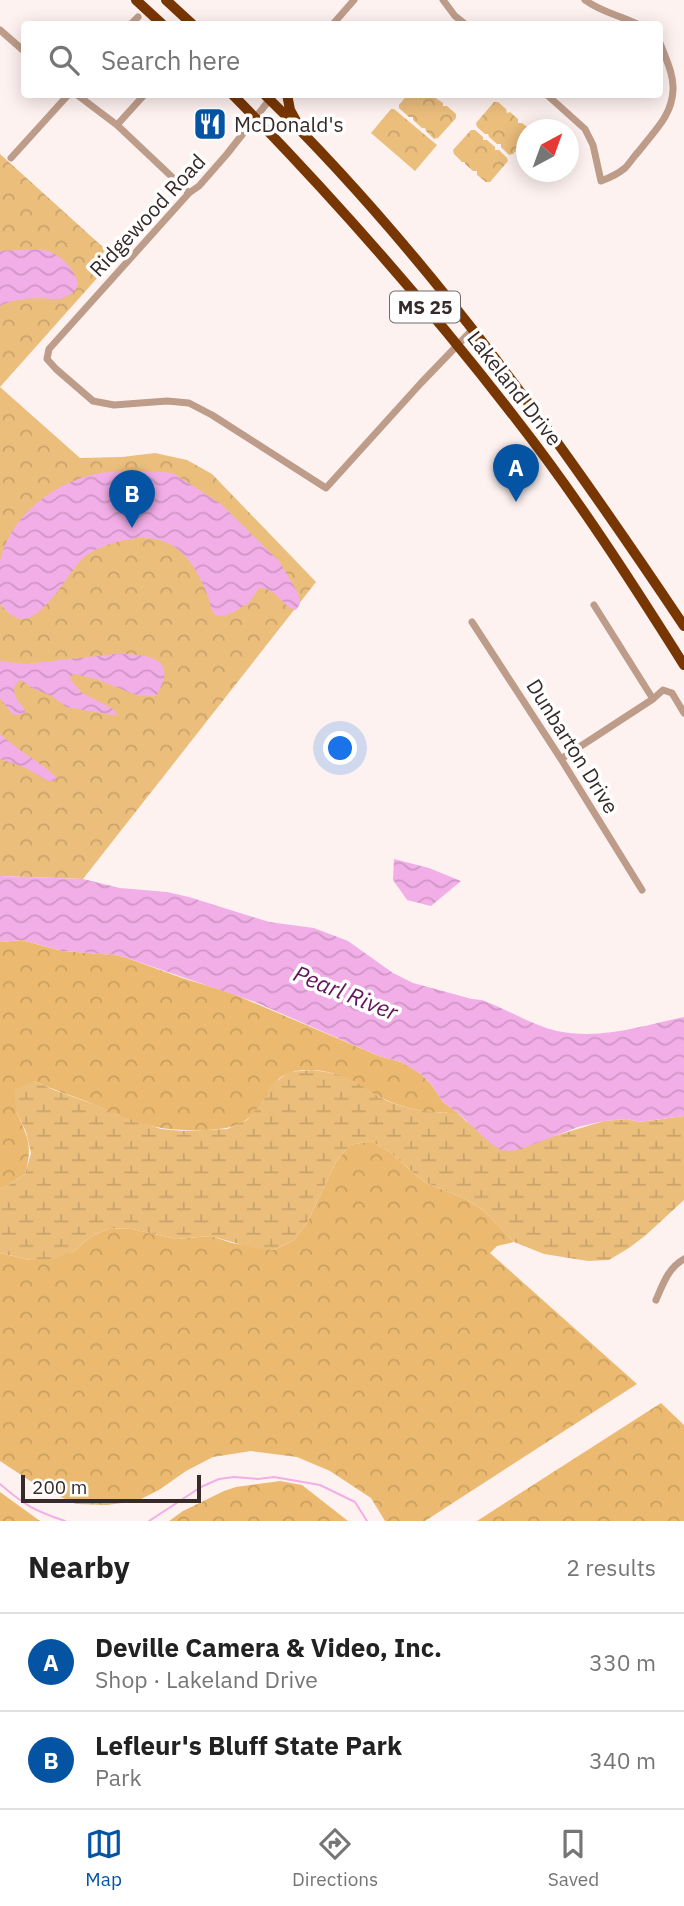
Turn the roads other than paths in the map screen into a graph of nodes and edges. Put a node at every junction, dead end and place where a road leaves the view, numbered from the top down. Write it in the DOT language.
graph roads {
  1 [pos="136,0"];
  2 [pos="166,0"];
  3 [pos="354,0"];
  4 [pos="443,0"];
  5 [pos="585,0"];
  6 [pos="138,17"];
  7 [pos="134,21"];
  8 [pos="159,21"];
  9 [pos="189,21"];
  10 [pos="336,21"];
  11 [pos="461,21"];
  12 [pos="631,21"];
  13 [pos="0,30"];
  14 [pos="21,48"];
  15 [pos="663,51"];
  16 [pos="65,98"];
  17 [pos="81,98"];
  18 [pos="141,98"];
  19 [pos="236,98"];
  20 [pos="268,98"];
  21 [pos="271,98"];
  22 [pos="288,98"];
  23 [pos="550,98"];
  24 [pos="255,118"];
  25 [pos="117,125"];
  26 [pos="301,131"];
  27 [pos="12,158"];
  28 [pos="189,192"];
  29 [pos="473,330"];
  30 [pos="458,346"];
  31 [pos="594,605"];
  32 [pos="472,622"];
  33 [pos="684,626"];
  34 [pos="684,665"];
  35 [pos="653,699"];
  36 [pos="684,713"];
  37 [pos="561,760"];
  38 [pos="642,890"];
  39 [pos="684,1259"];
  40 [pos="656,1300"];
  1 -- 8 [label="highway"];
  2 -- 9 [label="highway"];
  3 -- 10 [label="street"];
  4 -- 11 [label="street"];
  5 -- 12 [label="street"];
  6 -- 7 [label="street"];
  13 -- 14 [label="street"];
  15 -- 23 [label="street"];
  16 -- 27 [label="street"];
  17 -- 25 [label="street"];
  18 -- 25 [label="street"];
  19 -- 24 [label="highway, Lakeland Drive / MS 25"];
  20 -- 24 [label="street, Ridgewood Road"];
  21 -- 26 [label="highway, Lakeland Drive / MS 25"];
  22 -- 26 [label="highway"];
  24 -- 28 [label="street, Ridgewood Road"];
  24 -- 30 [label="highway, Lakeland Drive / MS 25"];
  25 -- 28 [label="street"];
  26 -- 29 [label="highway, Lakeland Drive / MS 25"];
  28 -- 30 [label="street, Ridgewood Road"];
  29 -- 30 [label="street"];
  29 -- 33 [label="highway, Lakeland Drive / MS 25"];
  30 -- 34 [label="highway, Lakeland Drive / MS 25"];
  31 -- 35 [label="street"];
  32 -- 37 [label="street, Dunbarton Drive"];
  35 -- 36 [label="street"];
  35 -- 37 [label="street"];
  37 -- 38 [label="street, Dunbarton Drive"];
  39 -- 40 [label="street"];
}
